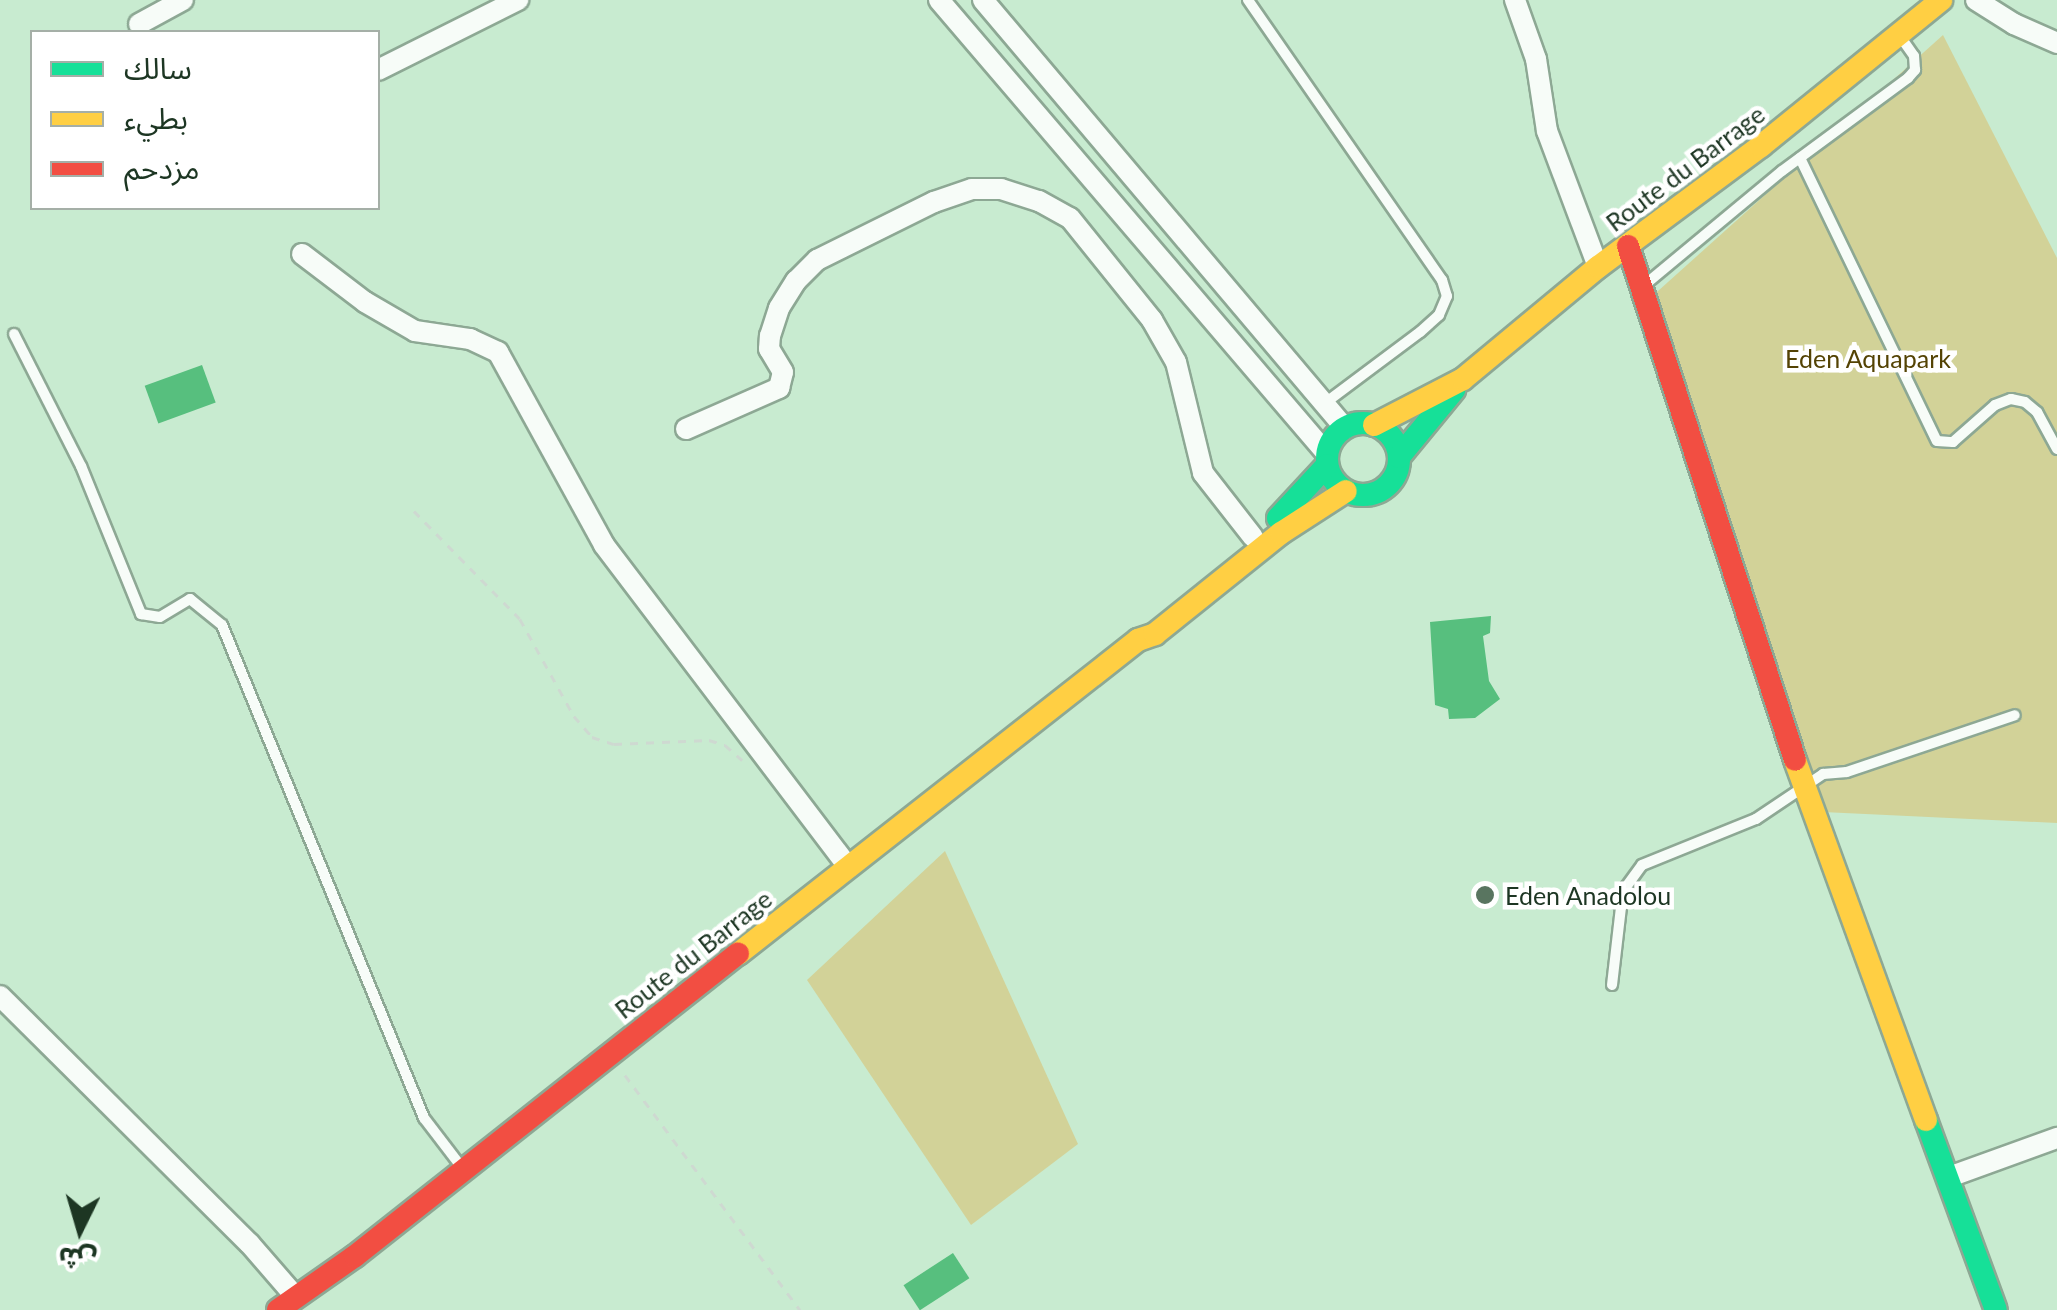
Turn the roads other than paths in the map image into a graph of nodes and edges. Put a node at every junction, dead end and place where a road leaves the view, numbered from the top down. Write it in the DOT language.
graph roads {
  1 [pos="183,0"];
  2 [pos="518,0"];
  3 [pos="939,0"];
  4 [pos="983,0"];
  5 [pos="1248,0"];
  6 [pos="1515,0"];
  7 [pos="1940,0"];
  8 [pos="1976,0"];
  9 [pos="140,24"];
  10 [pos="1898,35"];
  11 [pos="2057,42"];
  12 [pos="380,69"];
  13 [pos="1761,146"];
  14 [pos="1800,158"];
  15 [pos="1782,170"];
  16 [pos="1628,246"];
  17 [pos="302,254"];
  18 [pos="1598,267"];
  19 [pos="1642,287"];
  20 [pos="14,334"];
  21 [pos="1463,379"];
  22 [pos="1325,403"];
  23 [pos="1374,424"];
  24 [pos="686,428"];
  25 [pos="1345,428"];
  26 [pos="2057,449"];
  27 [pos="1399,457"];
  28 [pos="1327,460"];
  29 [pos="1346,491"];
  30 [pos="1253,538"];
  31 [pos="1141,638"];
  32 [pos="2015,715"];
  33 [pos="1804,783"];
  34 [pos="850,868"];
  35 [pos="1612,986"];
  36 [pos="0,996"];
  37 [pos="2057,1138"];
  38 [pos="464,1170"];
  39 [pos="1949,1177"];
  40 [pos="286,1302"];
  41 [pos="1996,1310"];
  1 -- 9 [label="street"];
  2 -- 12 [label="street"];
  3 -- 28 [label="street"];
  4 -- 22 [label="street"];
  5 -- 22 [label="lane"];
  6 -- 18 [label="street"];
  7 -- 10 [label="main road, Route du Barrage"];
  8 -- 11 [label="street"];
  10 -- 13 [label="main road, Route du Barrage"];
  10 -- 14 [label="lane"];
  13 -- 15 [label="lane"];
  13 -- 16 [label="main road, Route du Barrage"];
  14 -- 15 [label="lane"];
  14 -- 26 [label="lane"];
  15 -- 19 [label="lane"];
  16 -- 18 [label="main road, Route du Barrage"];
  16 -- 19 [label="main road"];
  17 -- 34 [label="street"];
  18 -- 21 [label="main road, Route du Barrage"];
  19 -- 33 [label="main road"];
  20 -- 38 [label="lane"];
  21 -- 23 [label="main road, Route du Barrage"];
  21 -- 27 [label="main road, Route du Barrage"];
  22 -- 25 [label="street"];
  23 -- 25 [label="main road, Route du Barrage"];
  23 -- 27 [label="main road"];
  24 -- 30 [label="street"];
  25 -- 28 [label="main road, Route du Barrage"];
  27 -- 29 [label="main road, Route du Barrage"];
  28 -- 29 [label="main road"];
  28 -- 30 [label="main road, Route du Barrage"];
  29 -- 31 [label="main road, Route du Barrage"];
  30 -- 31 [label="main road, Route du Barrage"];
  31 -- 34 [label="main road, Route du Barrage"];
  32 -- 33 [label="lane"];
  33 -- 35 [label="lane"];
  33 -- 39 [label="main road"];
  34 -- 38 [label="main road, Route du Barrage"];
  36 -- 40 [label="street"];
  37 -- 39 [label="street"];
  38 -- 40 [label="main road, Route du Barrage"];
  39 -- 41 [label="main road"];
}
